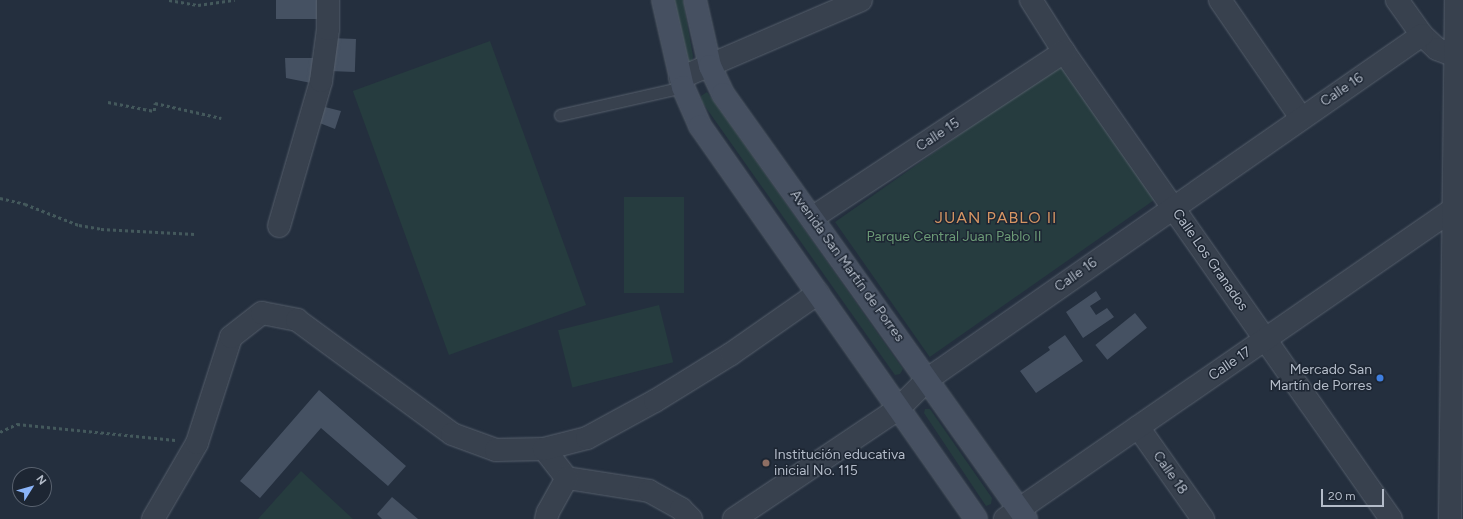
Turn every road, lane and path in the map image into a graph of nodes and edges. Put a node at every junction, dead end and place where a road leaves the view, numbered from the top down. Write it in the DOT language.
graph roads {
  1 [pos="169,0"];
  2 [pos="235,0"];
  3 [pos="328,0"];
  4 [pos="663,0"];
  5 [pos="695,0"];
  6 [pos="860,0"];
  7 [pos="1031,0"];
  8 [pos="1220,0"];
  9 [pos="1397,0"];
  10 [pos="1456,0"];
  11 [pos="1422,35"];
  12 [pos="1064,52"];
  13 [pos="1455,56"];
  14 [pos="710,66"];
  15 [pos="682,82"];
  16 [pos="108,102"];
  17 [pos="560,115"];
  18 [pos="221,118"];
  19 [pos="1301,118"];
  20 [pos="0,198"];
  21 [pos="1173,208"];
  22 [pos="1455,208"];
  23 [pos="812,218"];
  24 [pos="279,226"];
  25 [pos="195,234"];
  26 [pos="818,293"];
  27 [pos="1266,339"];
  28 [pos="928,379"];
  29 [pos="899,408"];
  30 [pos="1138,427"];
  31 [pos="0,432"];
  32 [pos="197,442"];
  33 [pos="544,449"];
  34 [pos="567,478"];
  35 [pos="1017,516"];
  36 [pos="153,519"];
  37 [pos="546,519"];
  38 [pos="691,519"];
  39 [pos="734,519"];
  40 [pos="976,519"];
  41 [pos="1203,519"];
  42 [pos="1391,519"];
  43 [pos="1450,519"];
  1 -- 2 [label="path"];
  3 -- 24 [label="street"];
  4 -- 15 [label="main road"];
  5 -- 14 [label="main road, Avenida San Martín de Porres"];
  6 -- 14 [label="street"];
  7 -- 12 [label="street, Calle Los Granados"];
  8 -- 19 [label="street"];
  9 -- 11 [label="street"];
  10 -- 13 [label="street"];
  11 -- 13 [label="street"];
  11 -- 19 [label="street, Calle 16"];
  12 -- 21 [label="street, Calle Los Granados"];
  12 -- 23 [label="street, Calle 15"];
  13 -- 22 [label="street"];
  14 -- 15 [label="street"];
  14 -- 23 [label="main road, Avenida San Martín de Porres"];
  15 -- 17 [label="lane"];
  15 -- 26 [label="main road"];
  16 -- 18 [label="path"];
  19 -- 21 [label="street, Calle 16"];
  20 -- 25 [label="path"];
  21 -- 27 [label="street, Calle Los Granados"];
  21 -- 28 [label="street, Calle 16"];
  22 -- 27 [label="street, Calle 17"];
  22 -- 43 [label="street"];
  23 -- 28 [label="main road, Avenida San Martín de Porres"];
  26 -- 29 [label="main road"];
  26 -- 33 [label="street"];
  27 -- 30 [label="street, Calle 17"];
  27 -- 42 [label="street, Calle Los Granados"];
  28 -- 29 [label="street, Calle 16"];
  28 -- 35 [label="main road, Avenida San Martín de Porres"];
  29 -- 39 [label="street, Calle 16"];
  29 -- 40 [label="main road"];
  30 -- 35 [label="street, Calle 17"];
  30 -- 41 [label="street, Calle 18"];
  31 -- 32 [label="path"];
  32 -- 33 [label="street"];
  32 -- 36 [label="street"];
  33 -- 34 [label="street"];
  34 -- 37 [label="street"];
  34 -- 38 [label="street"];
}
